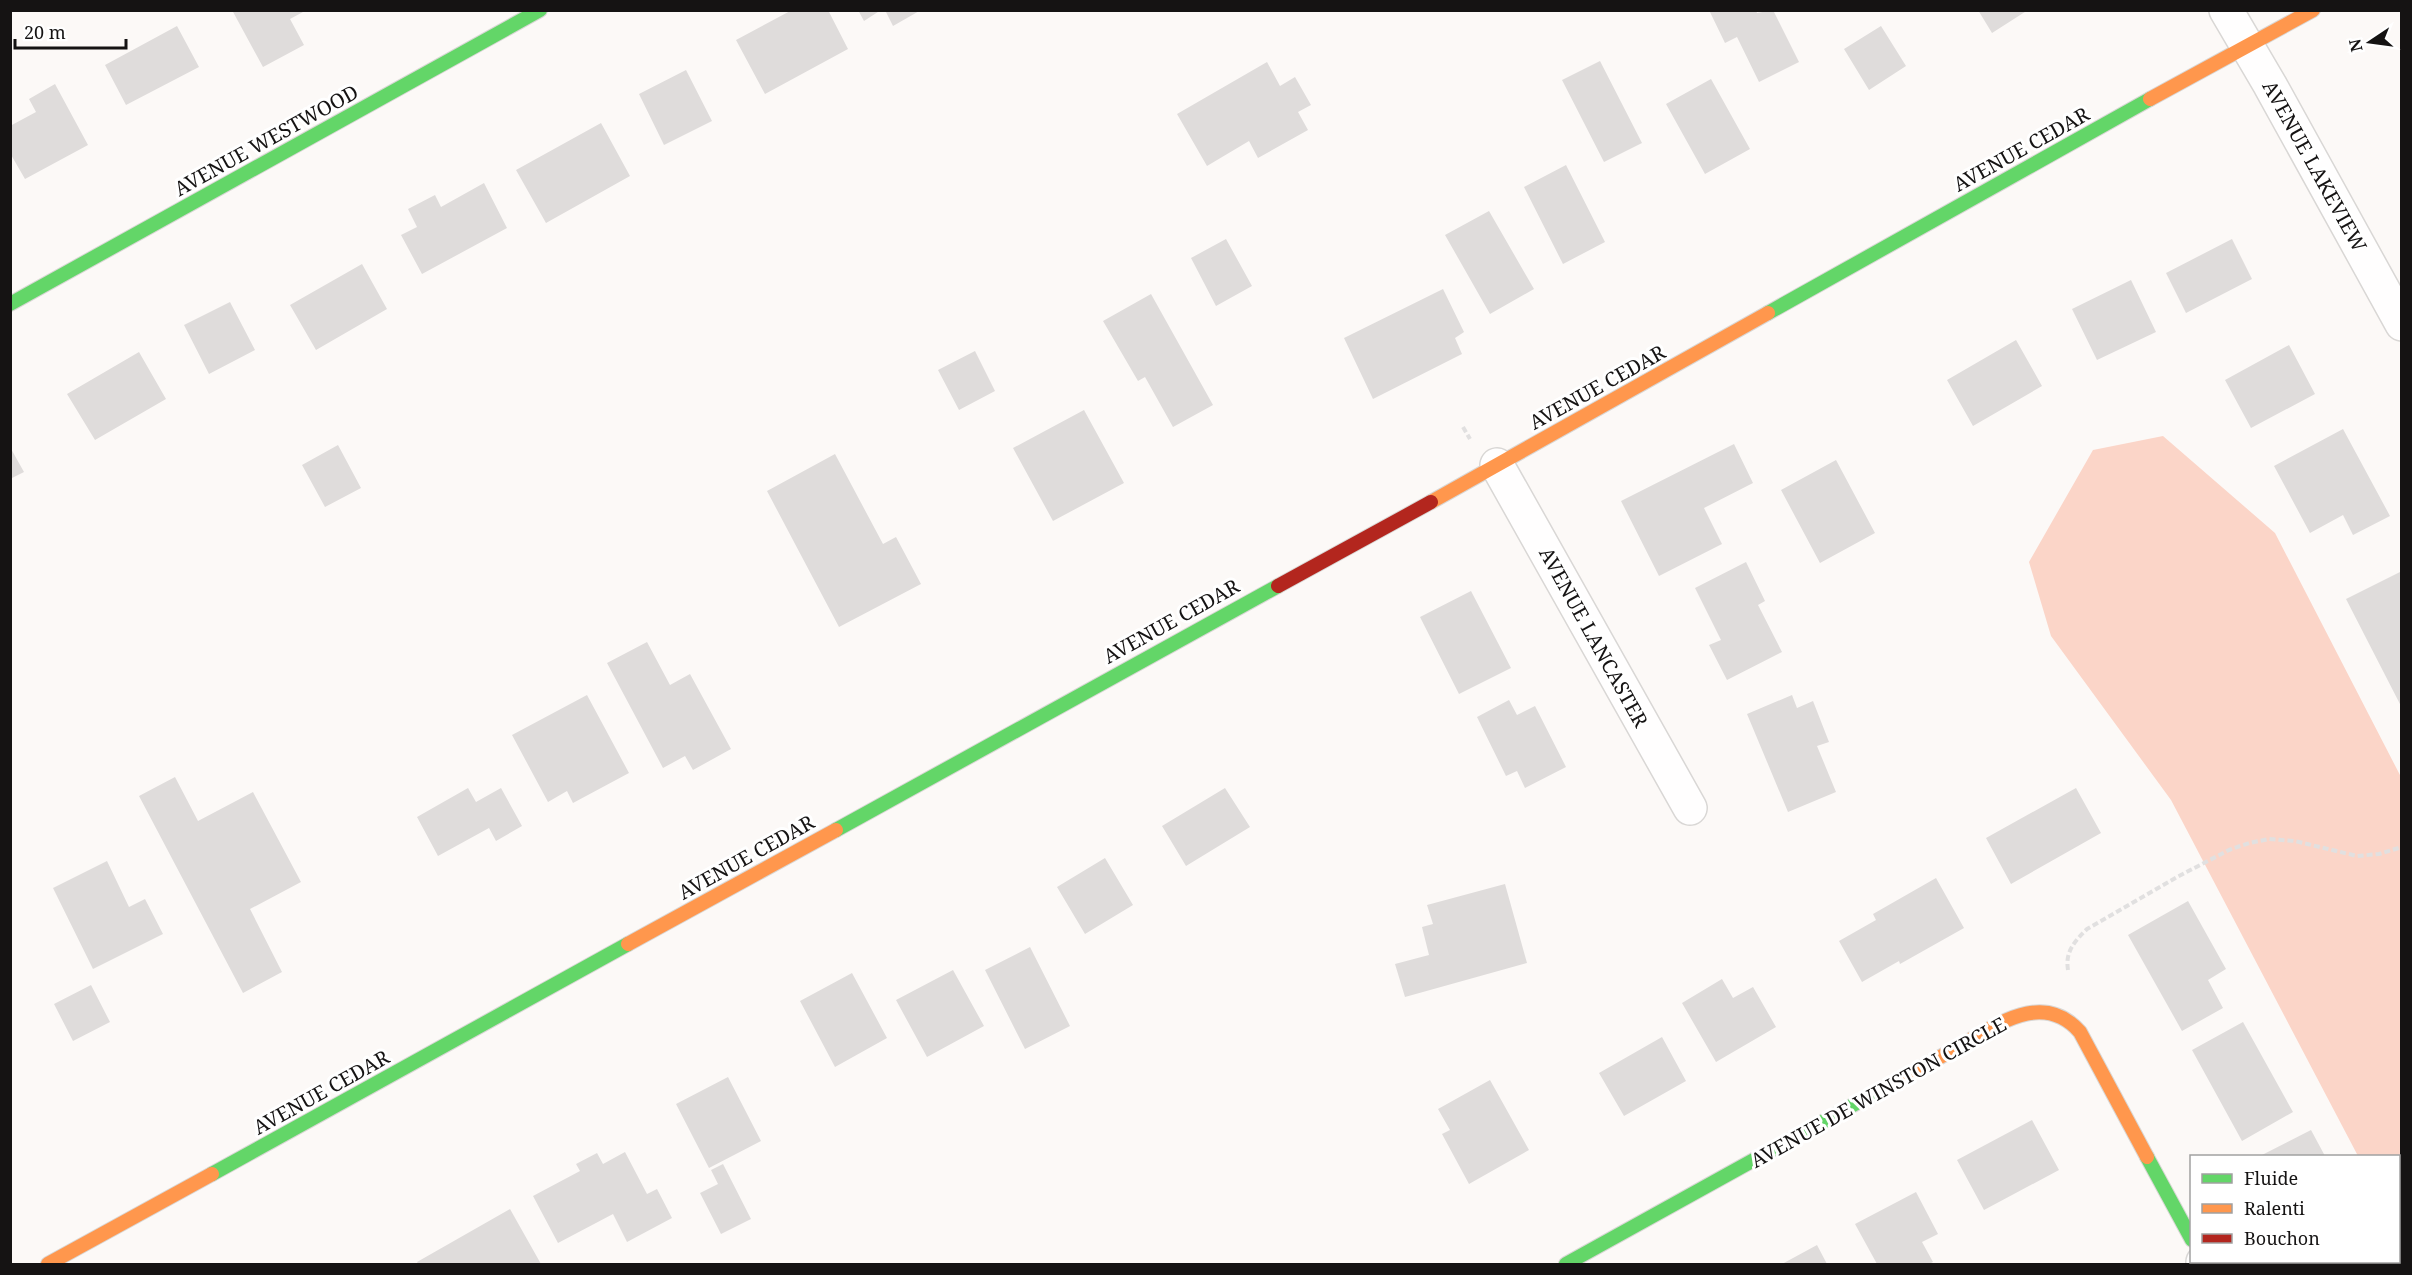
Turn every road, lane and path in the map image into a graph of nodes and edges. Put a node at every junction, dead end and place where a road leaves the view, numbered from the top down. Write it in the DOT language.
graph roads {
  1 [pos="540,10"];
  2 [pos="2226,10"];
  3 [pos="2313,10"];
  4 [pos="2246,46"];
  5 [pos="10,304"];
  6 [pos="2402,324"];
  7 [pos="1497,465"];
  8 [pos="1690,808"];
  9 [pos="2402,847"];
  10 [pos="2068,970"];
  11 [pos="2190,1236"];
  12 [pos="48,1264"];
  13 [pos="1566,1264"];
  1 -- 5 [label="street, AVENUE WESTWOOD"];
  2 -- 4 [label="street, AVENUE LAKEVIEW"];
  3 -- 4 [label="street, AVENUE CEDAR"];
  4 -- 6 [label="street, AVENUE LAKEVIEW"];
  4 -- 7 [label="street, AVENUE CEDAR"];
  7 -- 8 [label="street, AVENUE LANCASTER"];
  7 -- 12 [label="street, AVENUE CEDAR"];
  9 -- 10 [label="path"];
  11 -- 13 [label="street, AVENUE DE WINSTON CIRCLE"];
}
